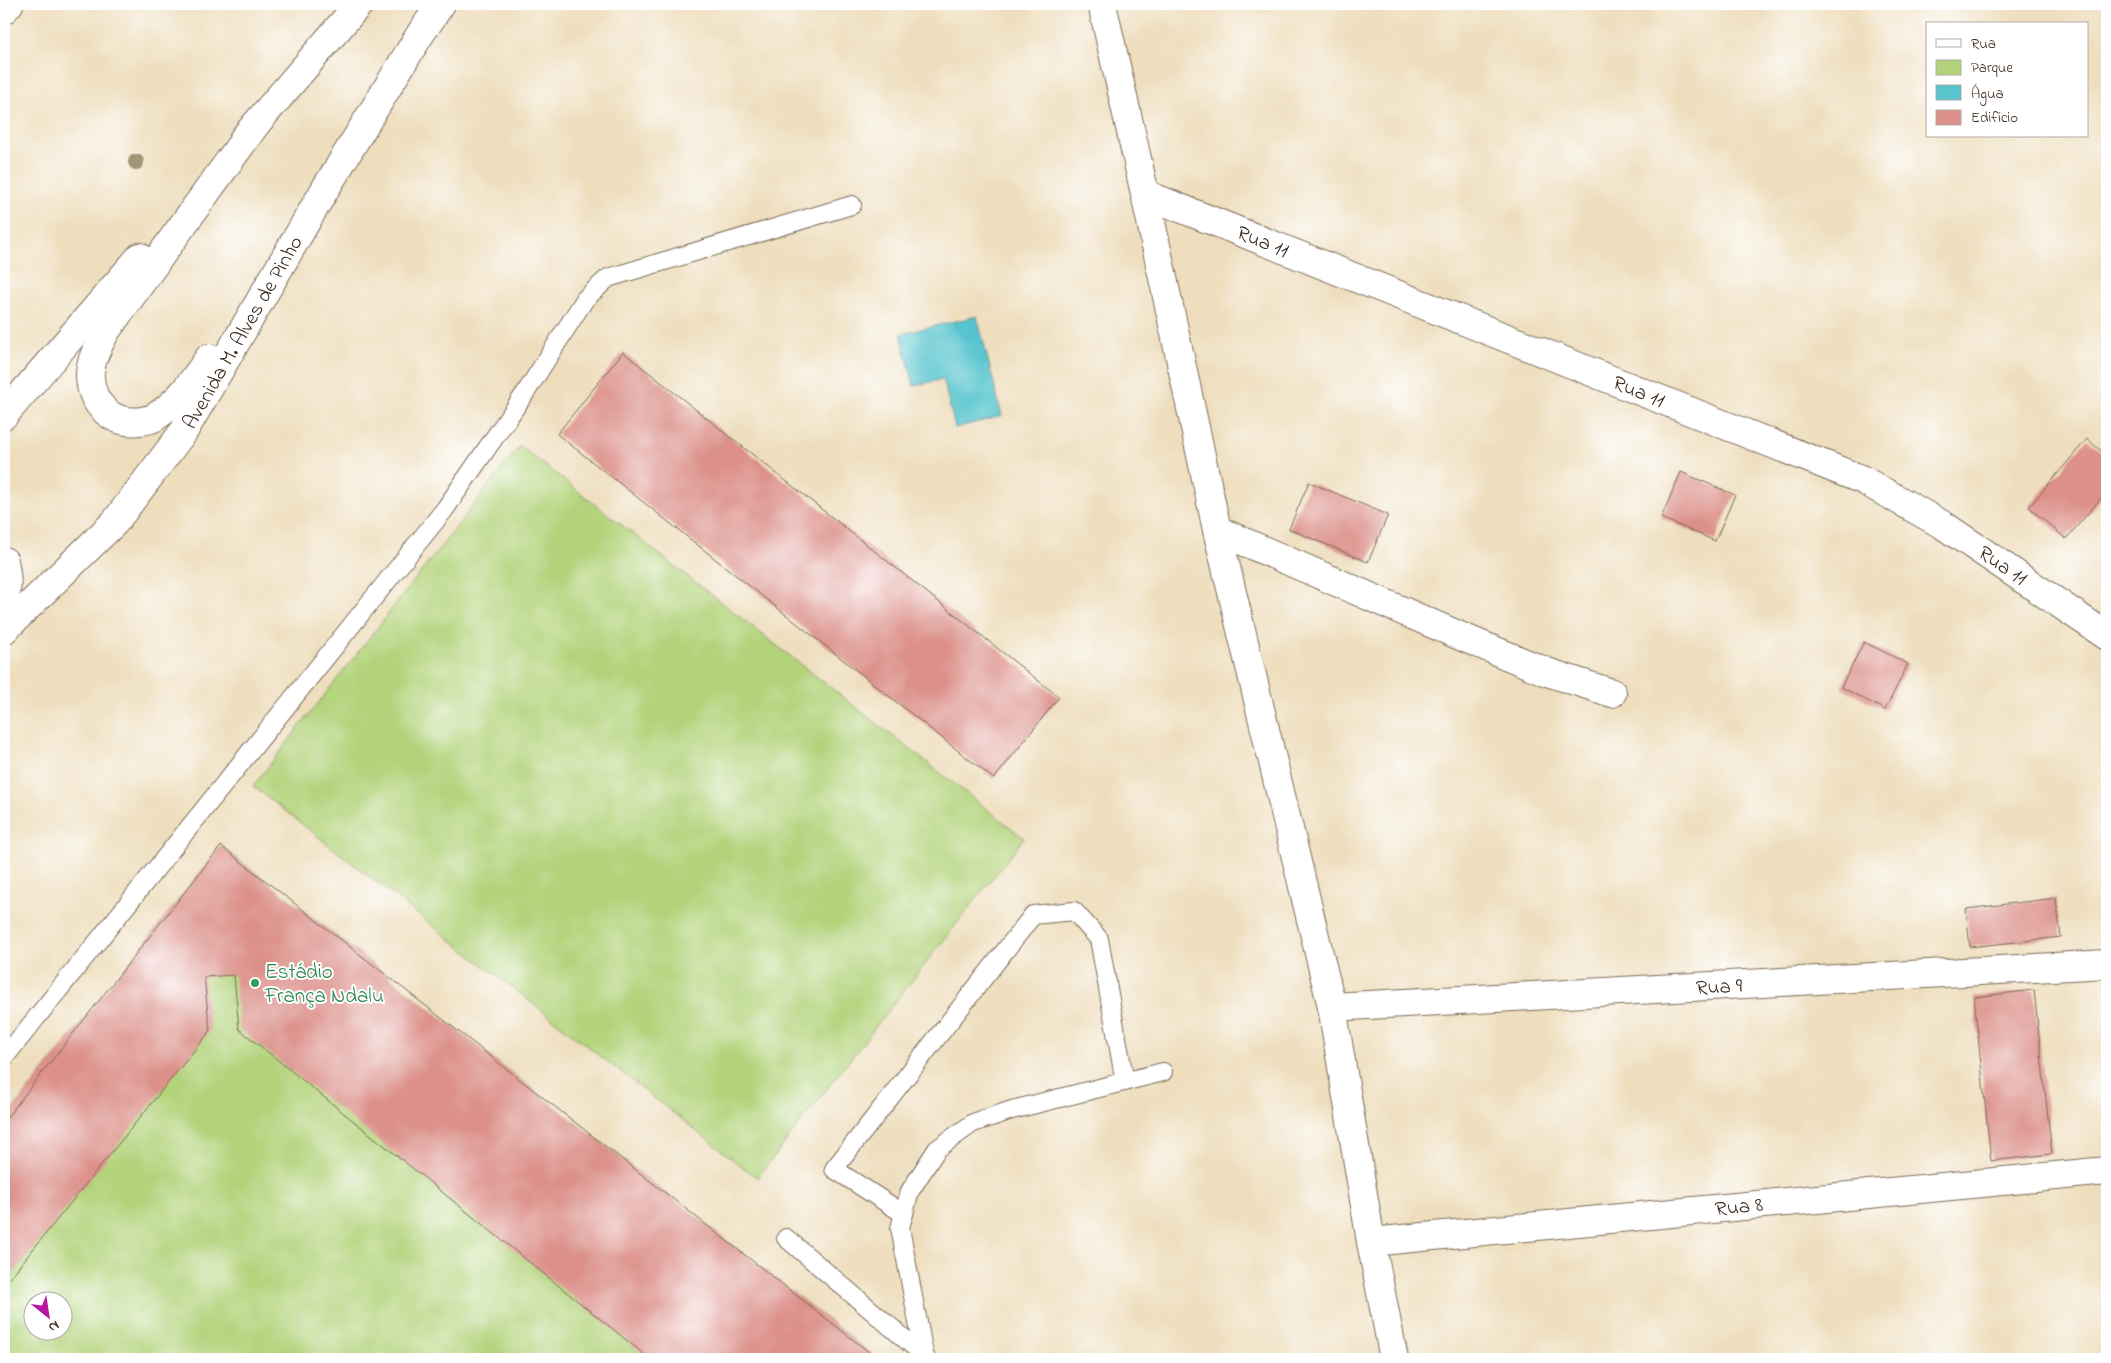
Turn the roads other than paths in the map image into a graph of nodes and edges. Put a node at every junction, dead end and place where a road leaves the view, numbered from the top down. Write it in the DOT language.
graph roads {
  1 [pos="9,4"];
  2 [pos="359,4"];
  3 [pos="441,4"];
  4 [pos="1102,4"];
  5 [pos="4,10"];
  6 [pos="256,124"];
  7 [pos="324,192"];
  8 [pos="1145,194"];
  9 [pos="852,205"];
  10 [pos="4,415"];
  11 [pos="1217,530"];
  12 [pos="4,561"];
  13 [pos="4,597"];
  14 [pos="4,630"];
  15 [pos="2107,636"];
  16 [pos="1612,693"];
  17 [pos="2107,964"];
  18 [pos="1332,1007"];
  19 [pos="4,1058"];
  20 [pos="1164,1072"];
  21 [pos="1125,1082"];
  22 [pos="2107,1171"];
  23 [pos="904,1214"];
  24 [pos="786,1238"];
  25 [pos="1371,1242"];
  26 [pos="924,1358"];
  27 [pos="1394,1359"];
  1 -- 5 [label="street"];
  2 -- 6 [label="street"];
  3 -- 7 [label="street, Avenida M. Alves de Pinho"];
  4 -- 8 [label="street"];
  6 -- 7 [label="street"];
  6 -- 10 [label="street"];
  7 -- 14 [label="street, Avenida M. Alves de Pinho"];
  8 -- 11 [label="street"];
  8 -- 15 [label="street, Rua 11"];
  9 -- 19 [label="lane"];
  11 -- 16 [label="street"];
  11 -- 18 [label="street"];
  12 -- 13 [label="street"];
  17 -- 18 [label="street, Rua 9"];
  18 -- 25 [label="street"];
  20 -- 21 [label="lane"];
  21 -- 23 [label="lane"];
  21 -- 23 [label="lane"];
  22 -- 25 [label="street, Rua 8"];
  23 -- 26 [label="lane"];
  24 -- 26 [label="lane"];
  25 -- 27 [label="street"];
}
